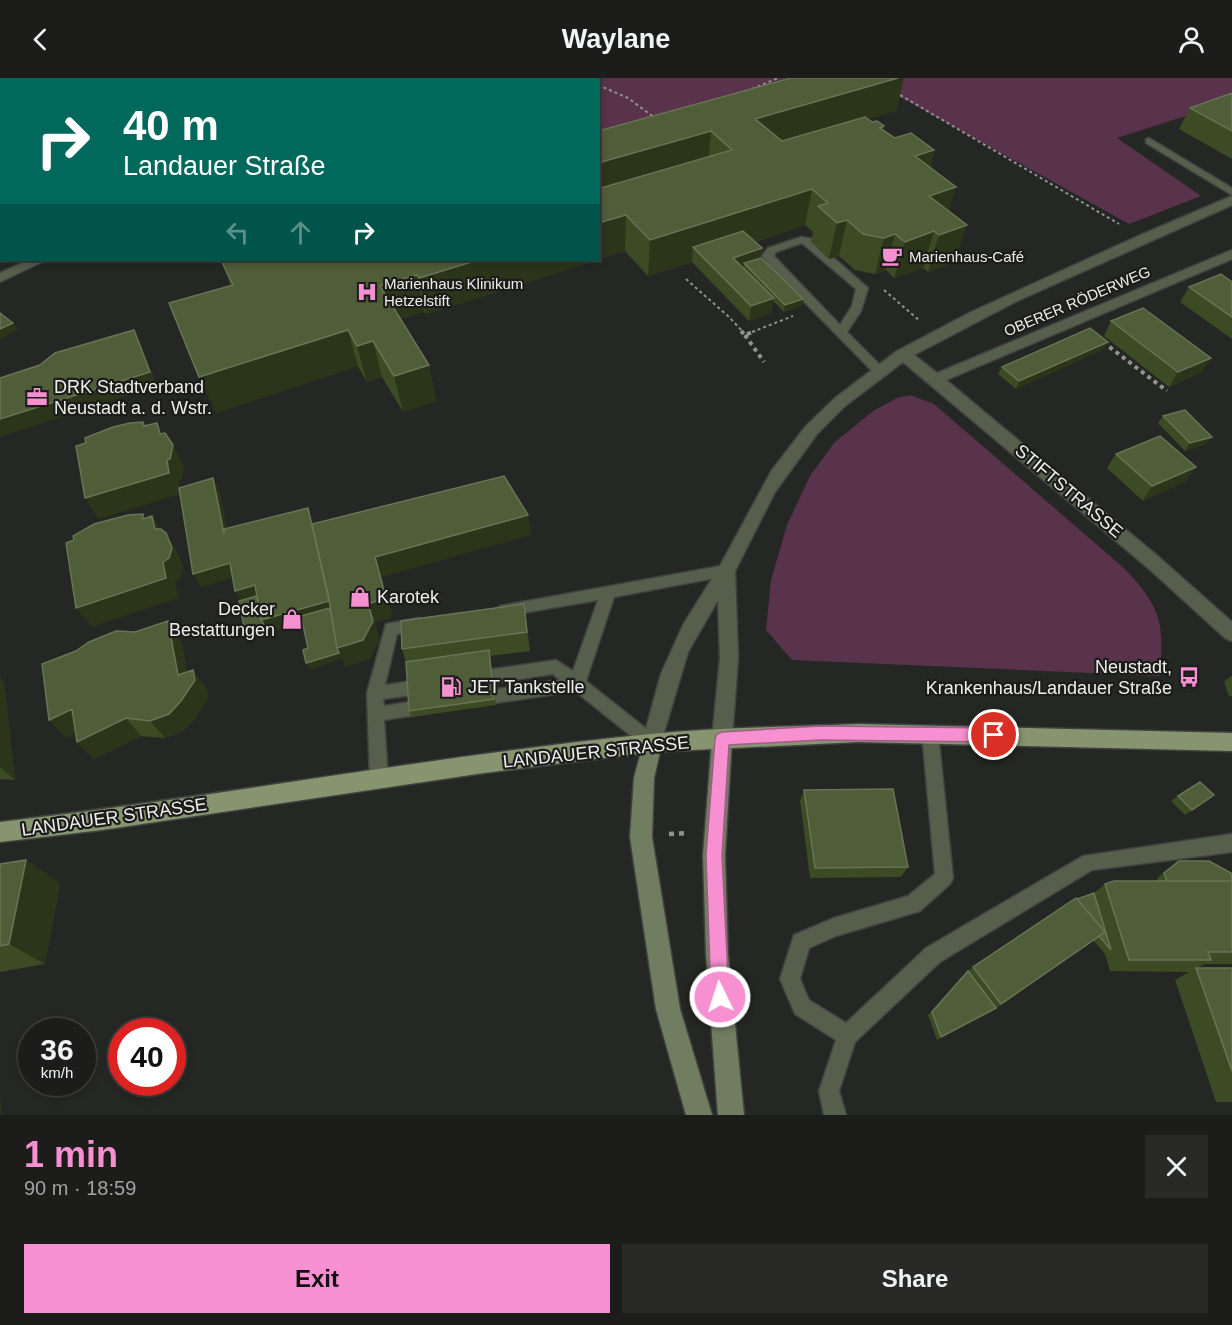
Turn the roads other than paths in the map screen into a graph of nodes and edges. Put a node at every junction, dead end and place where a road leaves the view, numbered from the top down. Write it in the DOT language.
graph roads {
  1 [pos="1149,141"];
  2 [pos="1232,192"];
  3 [pos="1232,200"];
  4 [pos="1232,254"];
  5 [pos="37,261"];
  6 [pos="0,278"];
  7 [pos="841,331"];
  8 [pos="902,354"];
  9 [pos="879,371"];
  10 [pos="935,379"];
  11 [pos="726,571"];
  12 [pos="608,592"];
  13 [pos="494,612"];
  14 [pos="437,621"];
  15 [pos="1232,633"];
  16 [pos="577,684"];
  17 [pos="375,693"];
  18 [pos="376,714"];
  19 [pos="930,733"];
  20 [pos="722,739"];
  21 [pos="1232,742"];
  22 [pos="652,744"];
  23 [pos="380,779"];
  24 [pos="0,832"];
  25 [pos="1232,843"];
  26 [pos="847,1036"];
  27 [pos="699,1115"];
  28 [pos="731,1115"];
  29 [pos="835,1115"];
  1 -- 2 [label="lane"];
  3 -- 8 [label="street"];
  4 -- 10 [label="street, OBERER RÖDERWEG"];
  5 -- 6 [label="street"];
  7 -- 7 [label="lane"];
  7 -- 9 [label="lane"];
  8 -- 9 [label="street"];
  8 -- 10 [label="street, STIFTSTRASSE"];
  9 -- 11 [label="street"];
  10 -- 15 [label="street, STIFTSTRASSE"];
  11 -- 12 [label="lane"];
  11 -- 20 [label="street"];
  11 -- 22 [label="street"];
  12 -- 13 [label="lane"];
  12 -- 16 [label="lane"];
  14 -- 17 [label="lane"];
  16 -- 17 [label="lane"];
  16 -- 18 [label="lane"];
  16 -- 22 [label="lane"];
  17 -- 18 [label="lane"];
  18 -- 23 [label="lane"];
  19 -- 20 [label="main road, LANDAUER STRASSE"];
  19 -- 21 [label="main road, LANDAUER STRASSE"];
  19 -- 26 [label="lane"];
  20 -- 22 [label="main road, LANDAUER STRASSE"];
  20 -- 28 [label="street"];
  22 -- 23 [label="main road, LANDAUER STRASSE"];
  22 -- 27 [label="street"];
  23 -- 24 [label="main road, LANDAUER STRASSE"];
  25 -- 26 [label="lane"];
  26 -- 29 [label="lane"];
}
